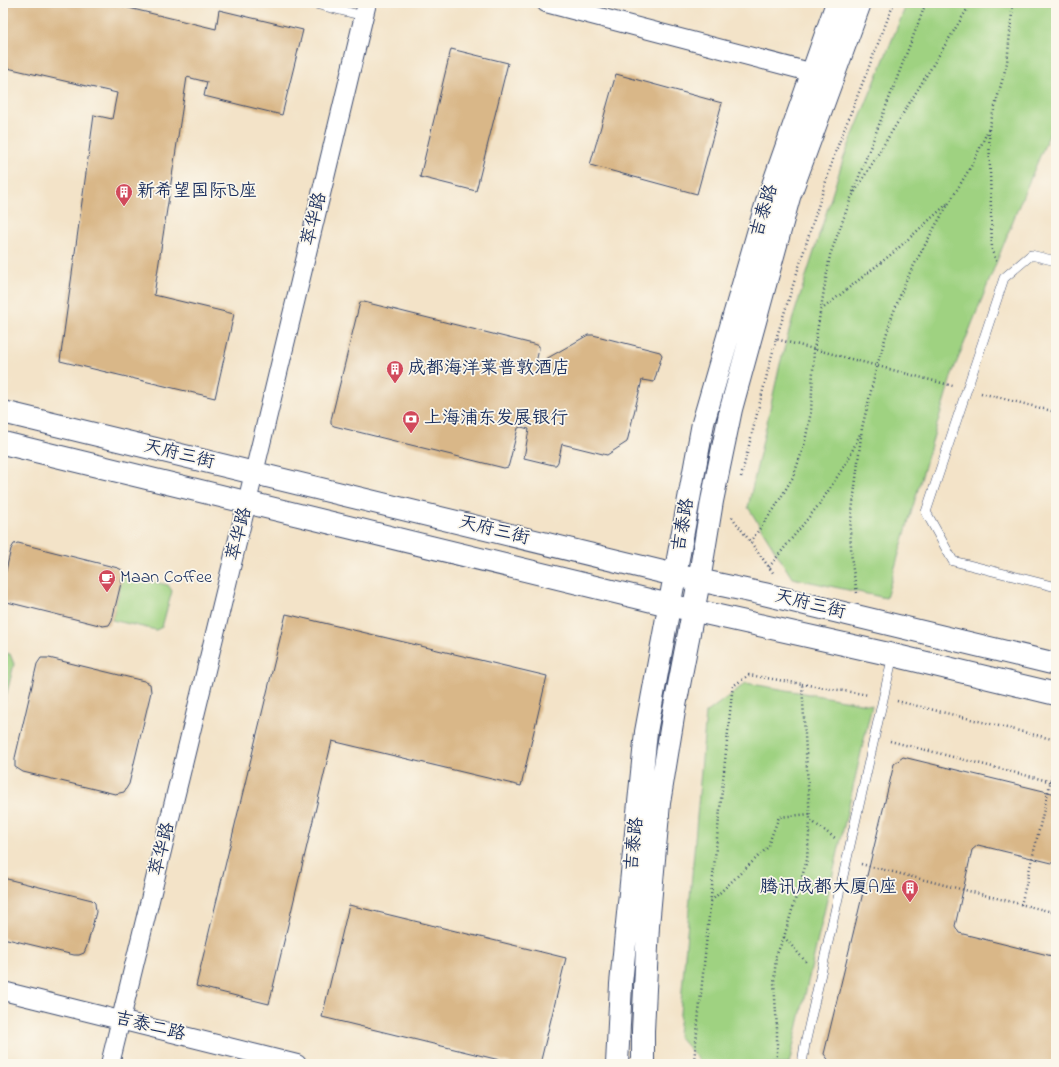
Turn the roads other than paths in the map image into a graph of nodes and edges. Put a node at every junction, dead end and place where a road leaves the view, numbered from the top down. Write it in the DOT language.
graph roads {
  1 [pos="311,3"];
  2 [pos="546,3"];
  3 [pos="837,3"];
  4 [pos="860,3"];
  5 [pos="365,9"];
  6 [pos="822,75"];
  7 [pos="1056,261"];
  8 [pos="3,412"];
  9 [pos="3,443"];
  10 [pos="254,473"];
  11 [pos="247,502"];
  12 [pos="675,575"];
  13 [pos="699,581"];
  14 [pos="1056,587"];
  15 [pos="670,605"];
  16 [pos="694,610"];
  17 [pos="894,655"];
  18 [pos="1056,664"];
  19 [pos="1056,694"];
  20 [pos="3,992"];
  21 [pos="122,1020"];
  22 [pos="110,1064"];
  23 [pos="297,1064"];
  24 [pos="617,1064"];
  25 [pos="643,1064"];
  26 [pos="802,1064"];
  1 -- 5 [label="lane"];
  2 -- 6 [label="street"];
  3 -- 6 [label="street, 吉泰路"];
  4 -- 6 [label="street, 吉泰路"];
  5 -- 10 [label="street, 萃华路"];
  6 -- 12 [label="street, 吉泰路"];
  6 -- 13 [label="street, 吉泰路"];
  7 -- 14 [label="lane"];
  8 -- 10 [label="street, 天府三街"];
  9 -- 11 [label="street, 天府三街"];
  10 -- 11 [label="street, 萃华路"];
  10 -- 12 [label="street, 天府三街"];
  11 -- 15 [label="street, 天府三街"];
  11 -- 21 [label="street, 萃华路"];
  12 -- 13 [label="street, 天府三街"];
  12 -- 15 [label="street, 吉泰路"];
  13 -- 16 [label="street, 吉泰路"];
  13 -- 18 [label="street, 天府三街"];
  15 -- 16 [label="street, 天府三街"];
  15 -- 24 [label="street, 吉泰路"];
  16 -- 17 [label="street, 天府三街"];
  16 -- 25 [label="street, 吉泰路"];
  17 -- 19 [label="street, 天府三街"];
  17 -- 26 [label="lane"];
  20 -- 21 [label="street, 吉泰二路"];
  21 -- 22 [label="street, 萃华路"];
  21 -- 23 [label="street, 吉泰二路"];
}
